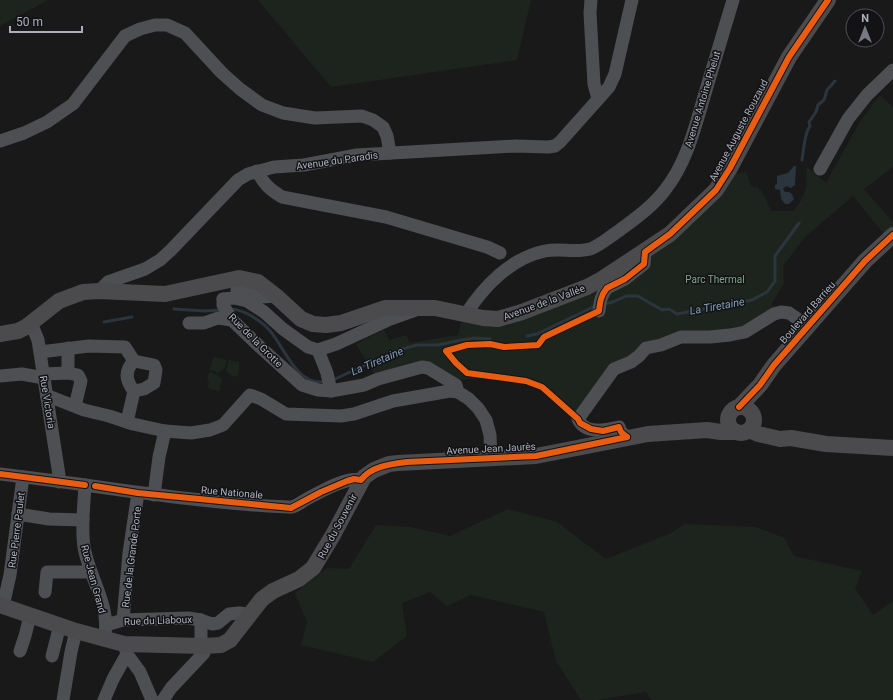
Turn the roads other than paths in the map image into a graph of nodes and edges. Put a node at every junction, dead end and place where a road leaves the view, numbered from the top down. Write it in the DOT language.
graph roads {
  1 [pos="591,0"];
  2 [pos="632,0"];
  3 [pos="733,0"];
  4 [pos="828,0"];
  5 [pos="893,70"];
  6 [pos="598,99"];
  7 [pos="0,140"];
  8 [pos="390,153"];
  9 [pos="820,169"];
  10 [pos="257,171"];
  11 [pos="893,234"];
  12 [pos="645,252"];
  13 [pos="500,253"];
  14 [pos="99,291"];
  15 [pos="276,296"];
  16 [pos="424,307"];
  17 [pos="227,310"];
  18 [pos="599,311"];
  19 [pos="466,314"];
  20 [pos="31,323"];
  21 [pos="189,323"];
  22 [pos="808,326"];
  23 [pos="0,334"];
  24 [pos="68,348"];
  25 [pos="318,350"];
  26 [pos="40,352"];
  27 [pos="134,362"];
  28 [pos="68,373"];
  29 [pos="0,376"];
  30 [pos="43,376"];
  31 [pos="329,383"];
  32 [pos="134,391"];
  33 [pos="458,392"];
  34 [pos="47,397"];
  35 [pos="75,406"];
  36 [pos="743,419"];
  37 [pos="127,422"];
  38 [pos="164,431"];
  39 [pos="627,437"];
  40 [pos="893,448"];
  41 [pos="491,458"];
  42 [pos="11,476"];
  43 [pos="361,480"];
  44 [pos="58,482"];
  45 [pos="85,485"];
  46 [pos="138,493"];
  47 [pos="154,495"];
  48 [pos="18,514"];
  49 [pos="84,520"];
  50 [pos="91,572"];
  51 [pos="45,592"];
  52 [pos="2,606"];
  53 [pos="249,614"];
  54 [pos="30,616"];
  55 [pos="123,620"];
  56 [pos="201,620"];
  57 [pos="60,625"];
  58 [pos="76,630"];
  59 [pos="105,632"];
  60 [pos="204,646"];
  61 [pos="126,649"];
  62 [pos="20,651"];
  63 [pos="52,656"];
  64 [pos="63,700"];
  65 [pos="104,700"];
  66 [pos="152,700"];
  67 [pos="163,700"];
  1 -- 6 [label="street"];
  2 -- 6 [label="street"];
  3 -- 19 [label="street, Avenue Antoine Phelut"];
  4 -- 12 [label="main road, Avenue Auguste Rouzaud"];
  5 -- 9 [label="street"];
  6 -- 8 [label="street, Avenue du Paradis"];
  7 -- 8 [label="street"];
  8 -- 10 [label="street, Avenue du Paradis"];
  10 -- 13 [label="street"];
  10 -- 14 [label="street, Avenue du Paradis"];
  11 -- 22 [label="main road, Boulevard Barrieu"];
  12 -- 18 [label="street"];
  12 -- 19 [label="main road, Avenue de la Vallée"];
  14 -- 15 [label="main road, Avenue de la Vallée"];
  14 -- 20 [label="main road, Avenue de la Vallée"];
  15 -- 16 [label="main road, Avenue de la Vallée"];
  15 -- 17 [label="street"];
  16 -- 19 [label="main road, Avenue de la Vallée"];
  16 -- 25 [label="street"];
  17 -- 21 [label="street"];
  17 -- 25 [label="street, Rue de la Grotte"];
  17 -- 31 [label="street, Rue de la Grotte"];
  20 -- 23 [label="main road, Avenue de la Vallée"];
  20 -- 26 [label="street, Rue Victoria"];
  22 -- 36 [label="main road, Boulevard Barrieu"];
  22 -- 39 [label="street"];
  24 -- 26 [label="street"];
  24 -- 27 [label="street"];
  24 -- 28 [label="street"];
  25 -- 31 [label="street"];
  26 -- 30 [label="street, Rue Victoria"];
  27 -- 32 [label="street"];
  27 -- 32 [label="street"];
  28 -- 30 [label="street"];
  28 -- 35 [label="street"];
  29 -- 30 [label="street"];
  30 -- 34 [label="street, Rue Victoria"];
  31 -- 33 [label="street, Rue de la Grotte"];
  32 -- 37 [label="street"];
  33 -- 38 [label="street"];
  33 -- 41 [label="street, Rue de la Grotte"];
  34 -- 35 [label="street"];
  34 -- 44 [label="street, Rue Victoria"];
  35 -- 37 [label="street"];
  36 -- 39 [label="main road, Avenue Jean Jaurès"];
  36 -- 40 [label="main road"];
  37 -- 38 [label="street"];
  38 -- 47 [label="street"];
  39 -- 41 [label="main road, Avenue Jean Jaurès"];
  41 -- 43 [label="main road, Avenue Jean Jaurès"];
  42 -- 44 [label="street, Rue Nationale"];
  42 -- 48 [label="street, Rue Pierre Paulet"];
  43 -- 47 [label="street, Rue Nationale"];
  43 -- 53 [label="main road, Rue du Souvenir"];
  44 -- 45 [label="street, Rue Nationale"];
  45 -- 46 [label="street, Rue Nationale"];
  45 -- 49 [label="street, Rue Jean Grand"];
  46 -- 47 [label="street, Rue Nationale"];
  46 -- 55 [label="street, Rue de la Grande Porte"];
  48 -- 49 [label="street"];
  48 -- 52 [label="street, Rue Pierre Paulet"];
  49 -- 50 [label="street, Rue Jean Grand"];
  50 -- 51 [label="street"];
  50 -- 59 [label="street, Rue Jean Grand"];
  52 -- 54 [label="main road"];
  53 -- 56 [label="street, Rue du Liaboux"];
  53 -- 60 [label="main road, Rue du Souvenir"];
  54 -- 57 [label="main road"];
  54 -- 62 [label="street"];
  55 -- 56 [label="street, Rue du Liaboux"];
  55 -- 59 [label="street, Rue du Liaboux"];
  56 -- 60 [label="street, Rue du Liaboux"];
  57 -- 58 [label="main road"];
  57 -- 63 [label="street"];
  58 -- 59 [label="main road"];
  58 -- 64 [label="street"];
  59 -- 61 [label="main road"];
  60 -- 61 [label="main road"];
  60 -- 67 [label="street"];
  61 -- 65 [label="street"];
  61 -- 66 [label="street"];
}
